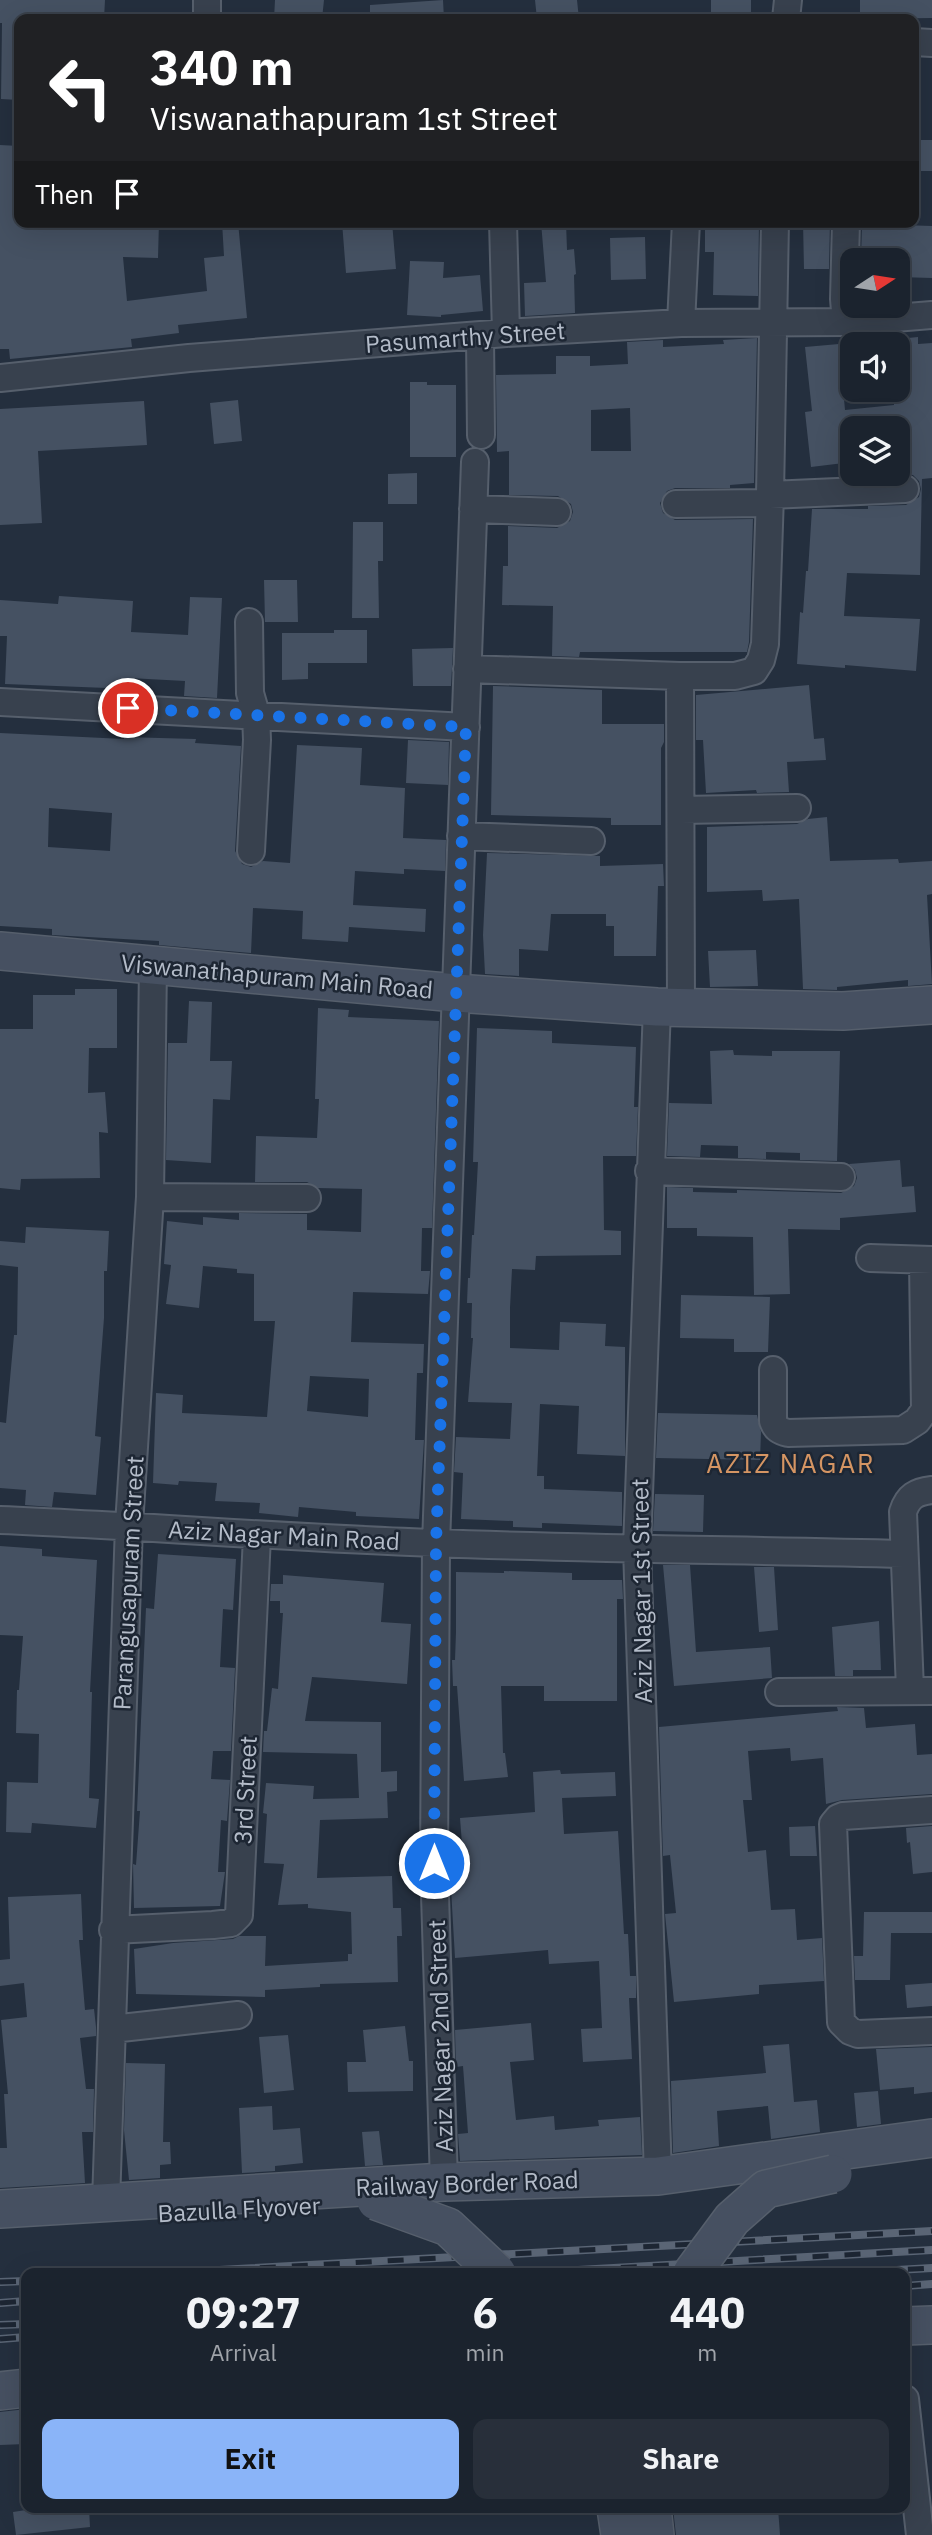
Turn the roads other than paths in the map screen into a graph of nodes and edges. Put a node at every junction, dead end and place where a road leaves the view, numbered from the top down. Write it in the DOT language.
graph roads {
  1 [pos="502,228"];
  2 [pos="686,228"];
  3 [pos="775,228"];
  4 [pos="846,228"];
  5 [pos="932,315"];
  6 [pos="846,322"];
  7 [pos="681,323"];
  8 [pos="774,323"];
  9 [pos="493,335"];
  10 [pos="0,378"];
  11 [pos="481,435"];
  12 [pos="475,462"];
  13 [pos="905,489"];
  14 [pos="770,499"];
  15 [pos="676,505"];
  16 [pos="473,509"];
  17 [pos="556,512"];
  18 [pos="249,622"];
  19 [pos="467,669"];
  20 [pos="680,676"];
  21 [pos="0,702"];
  22 [pos="256,714"];
  23 [pos="466,727"];
  24 [pos="797,808"];
  25 [pos="681,810"];
  26 [pos="461,836"];
  27 [pos="591,841"];
  28 [pos="251,851"];
  29 [pos="0,951"];
  30 [pos="153,964"];
  31 [pos="456,993"];
  32 [pos="932,1005"];
  33 [pos="669,1008"];
  34 [pos="649,1171"];
  35 [pos="841,1177"];
  36 [pos="150,1197"];
  37 [pos="307,1198"];
  38 [pos="870,1258"];
  39 [pos="928,1260"];
  40 [pos="773,1370"];
  41 [pos="922,1493"];
  42 [pos="0,1520"];
  43 [pos="129,1525"];
  44 [pos="257,1536"];
  45 [pos="436,1544"];
  46 [pos="637,1548"];
  47 [pos="904,1553"];
  48 [pos="921,1691"];
  49 [pos="779,1692"];
  50 [pos="932,1810"];
  51 [pos="113,1930"];
  52 [pos="239,2015"];
  53 [pos="112,2029"];
  54 [pos="932,2031"];
  55 [pos="932,2138"];
  56 [pos="932,2158"];
  57 [pos="658,2176"];
  58 [pos="444,2182"];
  59 [pos="106,2202"];
  60 [pos="0,2209"];
  61 [pos="0,2224"];
  62 [pos="492,2268"];
  63 [pos="696,2268"];
  64 [pos="932,2325"];
  65 [pos="910,2326"];
  66 [pos="0,2377"];
  67 [pos="21,2378"];
  68 [pos="21,2388"];
  69 [pos="0,2390"];
  70 [pos="910,2444"];
  71 [pos="617,2513"];
  72 [pos="628,2513"];
  73 [pos="640,2513"];
  74 [pos="653,2513"];
  75 [pos="620,2535"];
  76 [pos="631,2535"];
  77 [pos="642,2535"];
  78 [pos="655,2535"];
  79 [pos="920,2535"];
  1 -- 9 [label="street"];
  2 -- 7 [label="street"];
  3 -- 8 [label="street"];
  4 -- 6 [label="street"];
  5 -- 6 [label="street, Pasumarthy Street"];
  6 -- 8 [label="street, Pasumarthy Street"];
  7 -- 8 [label="street, Pasumarthy Street"];
  7 -- 9 [label="street, Pasumarthy Street"];
  8 -- 14 [label="street"];
  9 -- 10 [label="street, Pasumarthy Street"];
  9 -- 11 [label="street"];
  12 -- 16 [label="street, Aziz Nagar 2nd Street"];
  13 -- 14 [label="street"];
  14 -- 15 [label="street"];
  14 -- 20 [label="street"];
  16 -- 17 [label="street"];
  16 -- 19 [label="street, Aziz Nagar 2nd Street"];
  18 -- 22 [label="street"];
  19 -- 20 [label="street"];
  19 -- 23 [label="street, Aziz Nagar 2nd Street"];
  20 -- 25 [label="street, Aziz Nagar 1st Street"];
  21 -- 22 [label="street"];
  22 -- 23 [label="street"];
  22 -- 28 [label="street"];
  23 -- 26 [label="street, Aziz Nagar 2nd Street"];
  24 -- 25 [label="street"];
  25 -- 33 [label="street, Aziz Nagar 1st Street"];
  26 -- 27 [label="street"];
  26 -- 31 [label="street, Aziz Nagar 2nd Street"];
  29 -- 30 [label="street, Viswanathapuram Main Road"];
  30 -- 31 [label="street, Viswanathapuram Main Road"];
  30 -- 36 [label="street, Parangusapuram Street"];
  31 -- 33 [label="street, Viswanathapuram Main Road"];
  31 -- 45 [label="street, Aziz Nagar 2nd Street"];
  32 -- 33 [label="street, Viswanathapuram Main Road"];
  33 -- 34 [label="street, Aziz Nagar 1st Street"];
  34 -- 35 [label="street"];
  34 -- 46 [label="street, Aziz Nagar 1st Street"];
  36 -- 37 [label="street"];
  36 -- 43 [label="street, Parangusapuram Street"];
  38 -- 39 [label="street"];
  39 -- 40 [label="street"];
  41 -- 47 [label="street"];
  42 -- 43 [label="street, Aziz Nagar Main Road"];
  43 -- 44 [label="street, Aziz Nagar Main Road"];
  43 -- 51 [label="street, Parangusapuram Street"];
  44 -- 45 [label="street, Aziz Nagar Main Road"];
  44 -- 51 [label="street, 3rd Street"];
  45 -- 46 [label="street, Aziz Nagar Main Road"];
  45 -- 58 [label="street, Aziz Nagar 2nd Street"];
  46 -- 47 [label="street, Aziz Nagar Main Road"];
  46 -- 57 [label="street, Aziz Nagar 1st Street"];
  47 -- 48 [label="street"];
  48 -- 49 [label="street"];
  50 -- 54 [label="street"];
  51 -- 53 [label="street, Parangusapuram Street"];
  52 -- 53 [label="street"];
  53 -- 59 [label="street, Parangusapuram Street"];
  55 -- 57 [label="street, Railway Border Road"];
  56 -- 63 [label="street, bridge"];
  57 -- 58 [label="street, Railway Border Road"];
  58 -- 59 [label="street, Railway Border Road"];
  59 -- 60 [label="street, Railway Border Road"];
  61 -- 62 [label="street, Bazulla Flyover, bridge"];
  64 -- 65 [label="street"];
  66 -- 67 [label="street"];
  68 -- 69 [label="street"];
  70 -- 79 [label="street"];
  71 -- 75 [label="street"];
  72 -- 76 [label="street"];
  73 -- 77 [label="street"];
  74 -- 78 [label="street"];
}
